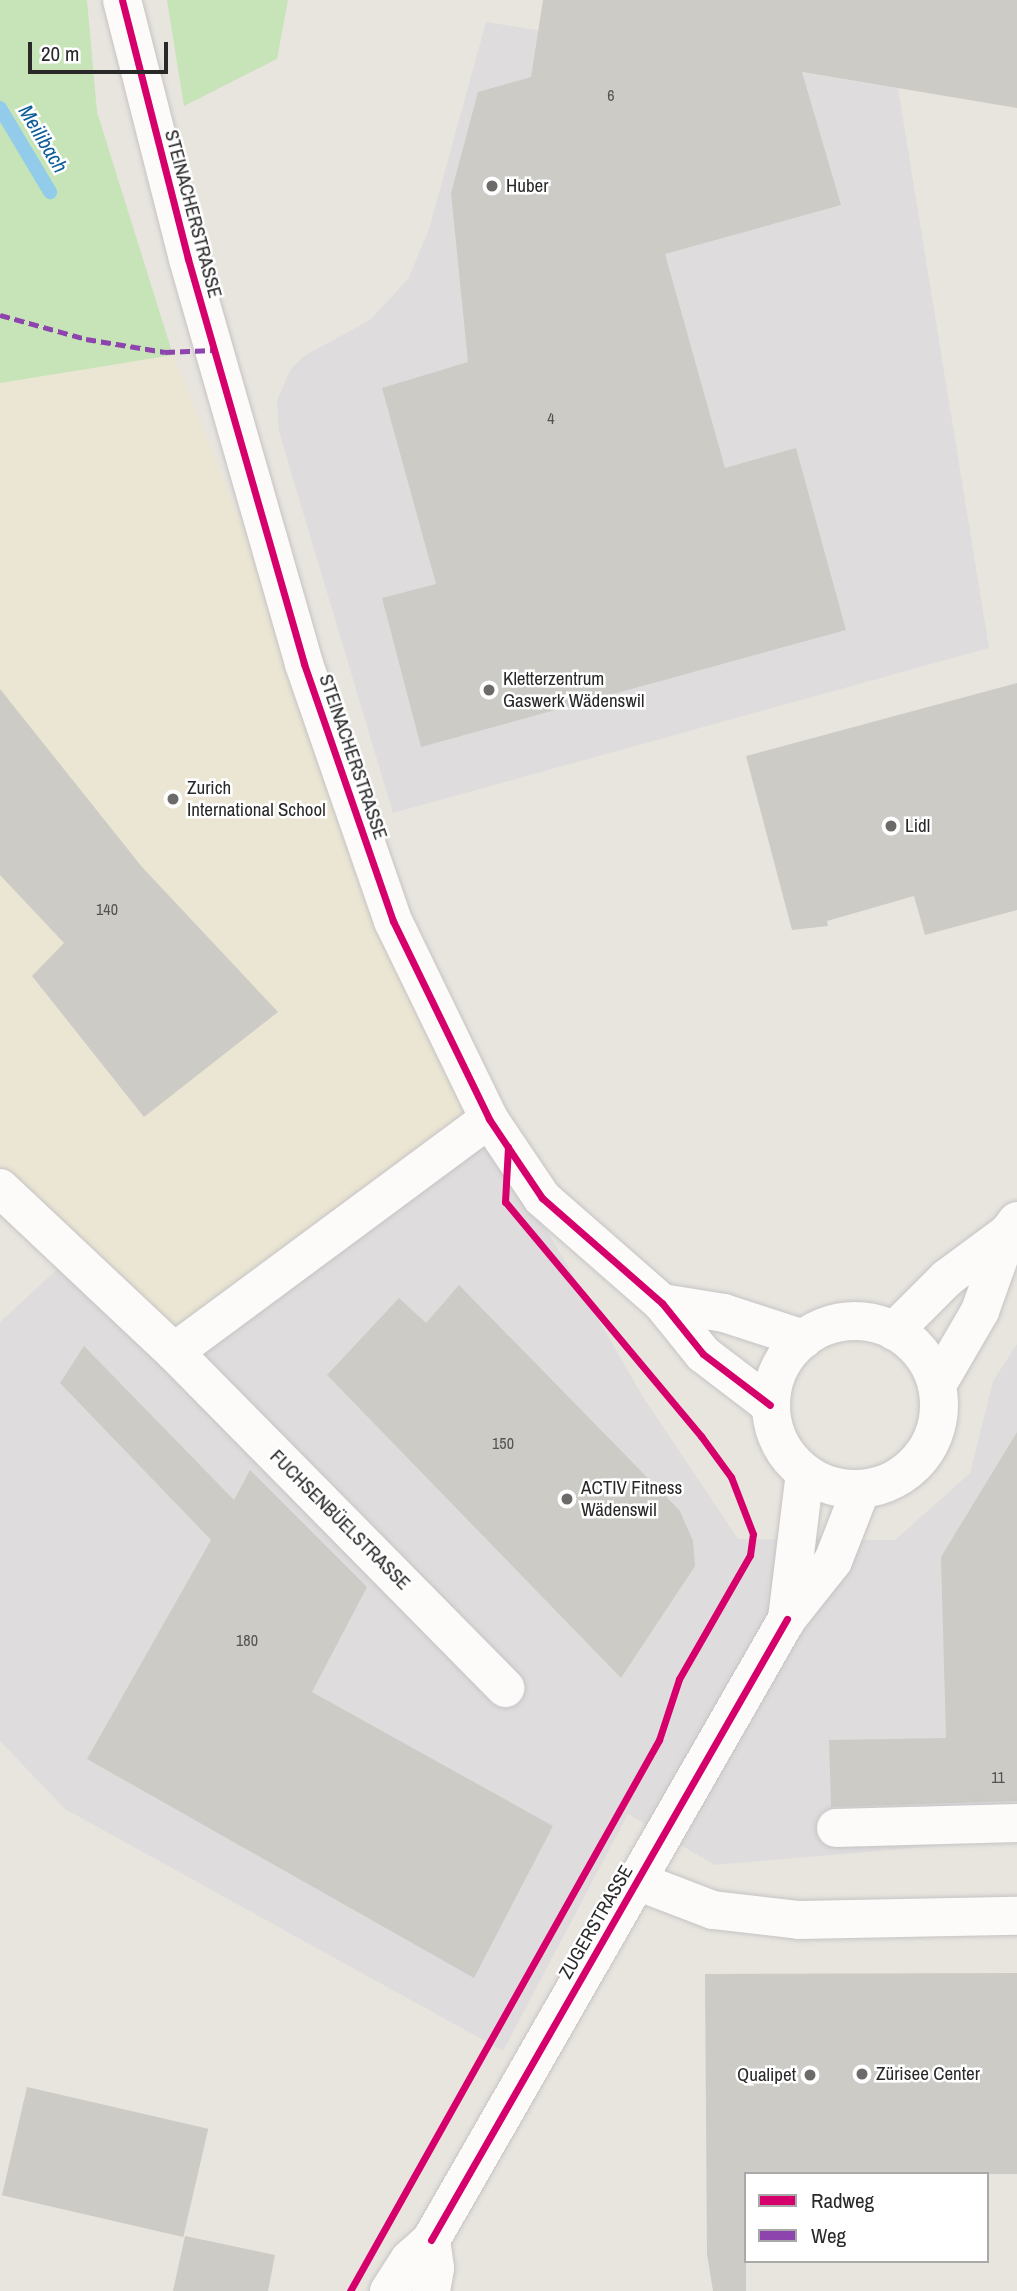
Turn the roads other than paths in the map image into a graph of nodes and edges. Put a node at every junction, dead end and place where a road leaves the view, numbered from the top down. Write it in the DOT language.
graph roads {
  1 [pos="122,0"];
  2 [pos="489,1119"];
  3 [pos="0,1188"];
  4 [pos="1012,1227"];
  5 [pos="662,1303"];
  6 [pos="894,1331"];
  7 [pos="804,1339"];
  8 [pos="174,1352"];
  9 [pos="937,1385"];
  10 [pos="770,1405"];
  11 [pos="805,1473"];
  12 [pos="861,1489"];
  13 [pos="787,1619"];
  14 [pos="505,1688"];
  15 [pos="1017,1823"];
  16 [pos="836,1828"];
  17 [pos="637,1881"];
  18 [pos="1017,1916"];
  19 [pos="431,2239"];
  20 [pos="389,2291"];
  21 [pos="431,2291"];
  1 -- 2 [label="street, STEINACHERSTRASSE"];
  2 -- 5 [label="street, STEINACHERSTRASSE"];
  2 -- 8 [label="street"];
  3 -- 8 [label="street, FUCHSENBÜELSTRASSE"];
  4 -- 6 [label="street"];
  4 -- 9 [label="street"];
  5 -- 7 [label="street"];
  5 -- 10 [label="street, STEINACHERSTRASSE"];
  6 -- 7 [label="street"];
  6 -- 9 [label="street"];
  7 -- 10 [label="street"];
  8 -- 14 [label="street, FUCHSENBÜELSTRASSE"];
  9 -- 12 [label="street"];
  10 -- 11 [label="street"];
  11 -- 12 [label="street"];
  11 -- 13 [label="street, ZUGERSTRASSE"];
  12 -- 13 [label="street, ZUGERSTRASSE"];
  13 -- 17 [label="street, ZUGERSTRASSE"];
  15 -- 16 [label="street"];
  17 -- 18 [label="street"];
  17 -- 19 [label="street, ZUGERSTRASSE"];
  19 -- 20 [label="street, ZUGERSTRASSE"];
  19 -- 21 [label="street"];
}
